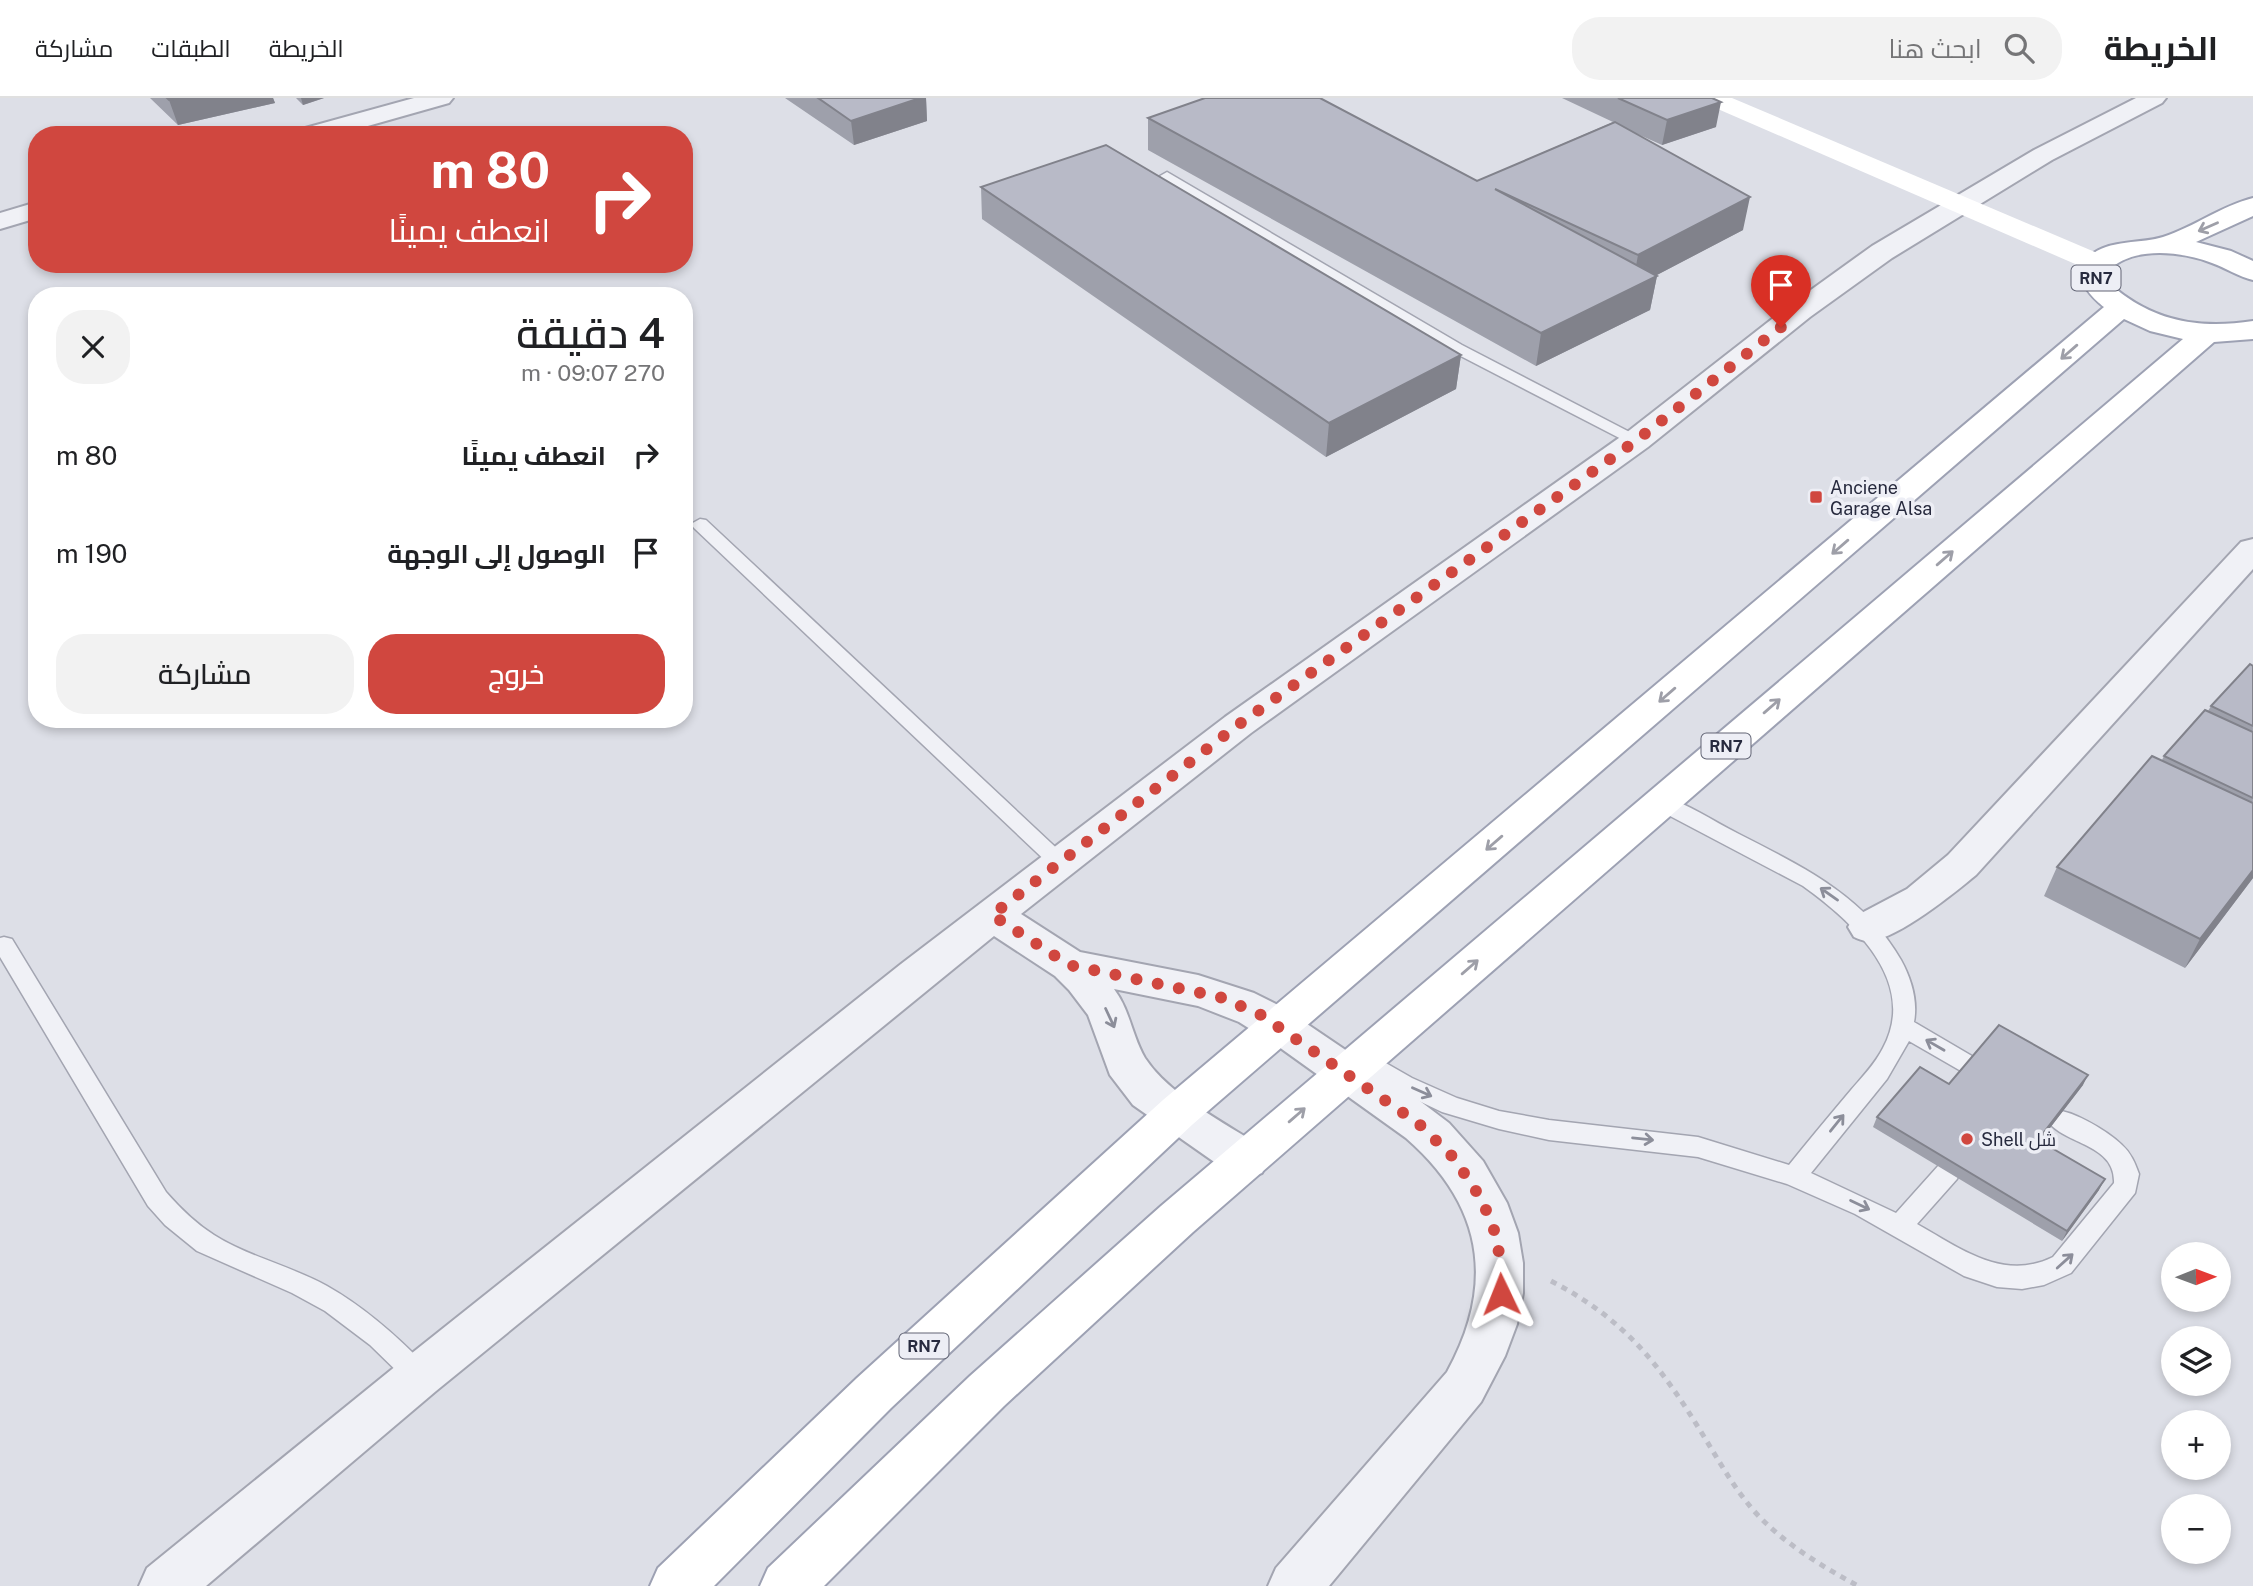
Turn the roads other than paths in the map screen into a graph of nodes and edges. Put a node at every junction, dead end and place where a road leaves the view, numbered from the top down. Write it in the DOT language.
graph roads {
  1 [pos="441,98"];
  2 [pos="1712,98"];
  3 [pos="2154,98"];
  4 [pos="340,126"];
  5 [pos="1167,176"];
  6 [pos="1956,205"];
  7 [pos="2253,206"];
  8 [pos="28,213"];
  9 [pos="0,221"];
  10 [pos="2163,247"];
  11 [pos="2099,264"];
  12 [pos="2253,272"];
  13 [pos="2121,307"];
  14 [pos="2253,330"];
  15 [pos="2207,333"];
  16 [pos="1637,440"];
  17 [pos="700,524"];
  18 [pos="2253,549"];
  19 [pos="1660,802"];
  20 [pos="1059,862"];
  21 [pos="992,915"];
  22 [pos="1868,927"];
  23 [pos="4,945"];
  24 [pos="1069,965"];
  25 [pos="1902,1026"];
  26 [pos="1279,1027"];
  27 [pos="1969,1065"];
  28 [pos="1354,1066"];
  29 [pos="1178,1112"];
  30 [pos="2058,1118"];
  31 [pos="1246,1160"];
  32 [pos="1948,1172"];
  33 [pos="1794,1176"];
  34 [pos="1899,1227"];
  35 [pos="419,1376"];
  36 [pos="166,1586"];
  37 [pos="677,1586"];
  38 [pos="787,1586"];
  39 [pos="1295,1586"];
  1 -- 4 [label="street"];
  2 -- 6 [label="main road"];
  3 -- 6 [label="street"];
  5 -- 16 [label="lane"];
  6 -- 11 [label="main road"];
  6 -- 16 [label="street"];
  7 -- 10 [label="main road, RN7, one-way"];
  8 -- 9 [label="street"];
  10 -- 11 [label="main road, RN7"];
  10 -- 12 [label="main road, RN7"];
  11 -- 13 [label="main road, RN7"];
  13 -- 15 [label="main road, RN7"];
  13 -- 26 [label="main road, RN7, one-way"];
  14 -- 15 [label="main road, RN7"];
  19 -- 15 [label="main road, RN7, one-way"];
  16 -- 20 [label="street"];
  17 -- 20 [label="lane"];
  18 -- 22 [label="street"];
  22 -- 19 [label="lane, one-way"];
  28 -- 19 [label="main road, RN7, one-way"];
  20 -- 21 [label="street"];
  21 -- 24 [label="street"];
  21 -- 35 [label="street"];
  22 -- 25 [label="lane"];
  23 -- 35 [label="lane"];
  24 -- 26 [label="street"];
  24 -- 29 [label="street, one-way"];
  27 -- 25 [label="lane, one-way"];
  33 -- 25 [label="lane, one-way"];
  26 -- 28 [label="street"];
  26 -- 29 [label="main road, RN7"];
  31 -- 28 [label="main road, RN7, one-way"];
  28 -- 33 [label="lane, one-way"];
  28 -- 39 [label="street"];
  29 -- 31 [label="street"];
  29 -- 37 [label="main road, RN7"];
  34 -- 30 [label="lane, one-way"];
  31 -- 38 [label="main road, RN7"];
  32 -- 34 [label="lane"];
  33 -- 34 [label="lane, one-way"];
  35 -- 36 [label="street"];
}
